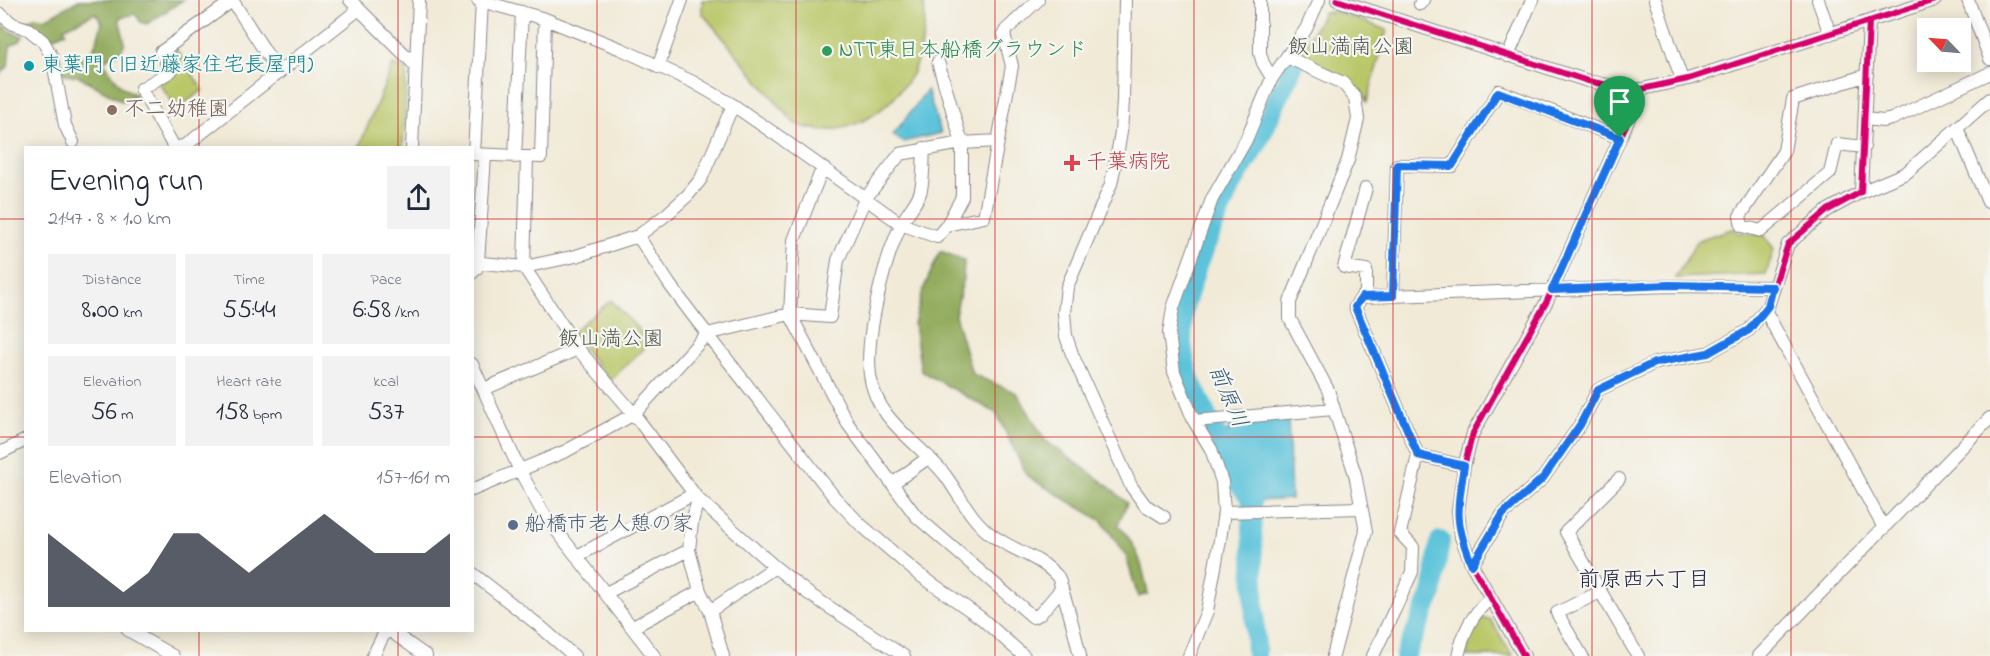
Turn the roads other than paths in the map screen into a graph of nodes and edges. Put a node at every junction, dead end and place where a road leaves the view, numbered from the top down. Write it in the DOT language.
graph roads {
  1 [pos="232,0"];
  2 [pos="419,0"];
  3 [pos="480,0"];
  4 [pos="682,0"];
  5 [pos="1038,0"];
  6 [pos="1125,0"];
  7 [pos="1260,0"];
  8 [pos="1319,0"];
  9 [pos="1337,0"];
  10 [pos="1532,0"];
  11 [pos="1655,0"];
  12 [pos="1818,0"];
  13 [pos="1935,0"];
  14 [pos="1968,0"];
  15 [pos="1907,4"];
  16 [pos="355,5"];
  17 [pos="1371,5"];
  18 [pos="522,12"];
  19 [pos="0,14"];
  20 [pos="546,19"];
  21 [pos="1869,22"];
  22 [pos="1830,34"];
  23 [pos="1508,56"];
  24 [pos="1287,57"];
  25 [pos="1990,59"];
  26 [pos="938,62"];
  27 [pos="415,65"];
  28 [pos="658,67"];
  29 [pos="279,73"];
  30 [pos="1990,73"];
  31 [pos="1867,75"];
  32 [pos="1272,78"];
  33 [pos="1682,80"];
  34 [pos="1642,89"];
  35 [pos="1990,99"];
  36 [pos="732,105"];
  37 [pos="1865,119"];
  38 [pos="1957,128"];
  39 [pos="1620,138"];
  40 [pos="998,141"];
  41 [pos="73,142"];
  42 [pos="962,143"];
  43 [pos="175,146"];
  44 [pos="185,146"];
  45 [pos="416,146"];
  46 [pos="1864,147"];
  47 [pos="924,148"];
  48 [pos="477,155"];
  49 [pos="521,157"];
  50 [pos="822,169"];
  51 [pos="1366,188"];
  52 [pos="1862,192"];
  53 [pos="865,199"];
  54 [pos="1988,202"];
  55 [pos="901,224"];
  56 [pos="946,225"];
  57 [pos="638,236"];
  58 [pos="474,265"];
  59 [pos="524,267"];
  60 [pos="1773,287"];
  61 [pos="1552,290"];
  62 [pos="1393,296"];
  63 [pos="1366,297"];
  64 [pos="1765,310"];
  65 [pos="790,314"];
  66 [pos="707,334"];
  67 [pos="578,349"];
  68 [pos="474,368"];
  69 [pos="484,389"];
  70 [pos="1335,410"];
  71 [pos="634,414"];
  72 [pos="1990,418"];
  73 [pos="1194,422"];
  74 [pos="24,441"];
  75 [pos="0,453"];
  76 [pos="1418,455"];
  77 [pos="929,457"];
  78 [pos="1464,466"];
  79 [pos="520,471"];
  80 [pos="1619,479"];
  81 [pos="892,484"];
  82 [pos="474,489"];
  83 [pos="696,497"];
  84 [pos="1361,508"];
  85 [pos="1224,512"];
  86 [pos="1164,517"];
  87 [pos="1884,528"];
  88 [pos="689,550"];
  89 [pos="577,556"];
  90 [pos="1472,565"];
  91 [pos="775,567"];
  92 [pos="474,575"];
  93 [pos="1062,588"];
  94 [pos="700,591"];
  95 [pos="1600,592"];
  96 [pos="606,593"];
  97 [pos="1490,598"];
  98 [pos="710,610"];
  99 [pos="633,627"];
  100 [pos="131,632"];
  101 [pos="387,632"];
  102 [pos="391,632"];
  103 [pos="173,656"];
  104 [pos="373,656"];
  105 [pos="426,656"];
  106 [pos="574,656"];
  107 [pos="654,656"];
  108 [pos="723,656"];
  109 [pos="904,656"];
  110 [pos="1024,656"];
  111 [pos="1080,656"];
  112 [pos="1189,656"];
  113 [pos="1333,656"];
  114 [pos="1373,656"];
  115 [pos="1458,656"];
  116 [pos="1524,656"];
  117 [pos="1582,656"];
  118 [pos="1638,656"];
  119 [pos="1759,656"];
  1 -- 29 [label="street"];
  1 -- 43 [label="street"];
  2 -- 27 [label="street"];
  3 -- 18 [label="street"];
  3 -- 48 [label="street"];
  4 -- 28 [label="street"];
  5 -- 40 [label="street"];
  6 -- 86 [label="street"];
  7 -- 32 [label="street"];
  8 -- 24 [label="street"];
  9 -- 17 [label="street"];
  10 -- 23 [label="street"];
  11 -- 33 [label="street"];
  12 -- 22 [label="street"];
  13 -- 15 [label="street"];
  14 -- 25 [label="street"];
  15 -- 21 [label="street"];
  16 -- 27 [label="street"];
  16 -- 29 [label="street"];
  17 -- 23 [label="street"];
  18 -- 20 [label="street"];
  18 -- 49 [label="street"];
  19 -- 41 [label="street"];
  20 -- 28 [label="street"];
  20 -- 49 [label="street"];
  21 -- 22 [label="street"];
  21 -- 31 [label="street"];
  22 -- 33 [label="street"];
  23 -- 34 [label="street"];
  24 -- 32 [label="street"];
  24 -- 70 [label="street"];
  26 -- 42 [label="street"];
  27 -- 45 [label="street"];
  28 -- 36 [label="street"];
  29 -- 44 [label="street"];
  30 -- 37 [label="street"];
  31 -- 37 [label="street"];
  31 -- 46 [label="street"];
  32 -- 73 [label="street"];
  33 -- 34 [label="street"];
  34 -- 39 [label="street"];
  35 -- 38 [label="street"];
  36 -- 50 [label="street"];
  36 -- 57 [label="street"];
  37 -- 46 [label="street"];
  38 -- 52 [label="street"];
  38 -- 54 [label="street"];
  39 -- 61 [label="street"];
  39 -- 62 [label="street"];
  40 -- 42 [label="street"];
  40 -- 56 [label="street"];
  42 -- 47 [label="street"];
  42 -- 56 [label="street"];
  46 -- 52 [label="street"];
  47 -- 53 [label="street"];
  47 -- 55 [label="street"];
  48 -- 49 [label="street"];
  48 -- 58 [label="street"];
  49 -- 59 [label="street"];
  50 -- 53 [label="street"];
  50 -- 65 [label="street"];
  51 -- 63 [label="street"];
  52 -- 60 [label="street"];
  53 -- 55 [label="street"];
  53 -- 65 [label="street"];
  55 -- 56 [label="street"];
  55 -- 77 [label="street"];
  57 -- 59 [label="street"];
  57 -- 66 [label="street"];
  58 -- 59 [label="street"];
  59 -- 67 [label="street"];
  60 -- 61 [label="street"];
  60 -- 64 [label="street"];
  61 -- 62 [label="street"];
  61 -- 78 [label="street"];
  62 -- 63 [label="street"];
  63 -- 76 [label="street"];
  64 -- 87 [label="street"];
  64 -- 90 [label="street"];
  65 -- 66 [label="street"];
  65 -- 81 [label="street"];
  66 -- 71 [label="street"];
  66 -- 110 [label="street"];
  67 -- 69 [label="street"];
  67 -- 71 [label="street"];
  68 -- 69 [label="street"];
  69 -- 79 [label="street"];
  70 -- 73 [label="street"];
  70 -- 84 [label="street"];
  71 -- 79 [label="street"];
  71 -- 83 [label="street"];
  72 -- 87 [label="street"];
  73 -- 85 [label="street"];
  74 -- 75 [label="street"];
  76 -- 78 [label="street"];
  76 -- 114 [label="street"];
  77 -- 81 [label="street"];
  77 -- 93 [label="street"];
  78 -- 90 [label="street"];
  79 -- 82 [label="street"];
  79 -- 89 [label="street"];
  80 -- 95 [label="street"];
  81 -- 93 [label="street"];
  83 -- 88 [label="street"];
  83 -- 89 [label="street"];
  83 -- 91 [label="street"];
  84 -- 85 [label="street"];
  84 -- 113 [label="street"];
  85 -- 112 [label="street"];
  87 -- 119 [label="street"];
  88 -- 94 [label="street"];
  88 -- 96 [label="street"];
  89 -- 96 [label="street"];
  90 -- 97 [label="street"];
  91 -- 98 [label="street"];
  91 -- 109 [label="street"];
  92 -- 106 [label="street"];
  93 -- 111 [label="street"];
  94 -- 98 [label="street"];
  94 -- 99 [label="street"];
  95 -- 117 [label="street"];
  95 -- 118 [label="street"];
  96 -- 99 [label="street"];
  97 -- 115 [label="street"];
  97 -- 116 [label="street"];
  98 -- 108 [label="street"];
  99 -- 107 [label="street"];
  100 -- 103 [label="street"];
  101 -- 104 [label="street"];
  102 -- 105 [label="street"];
}
